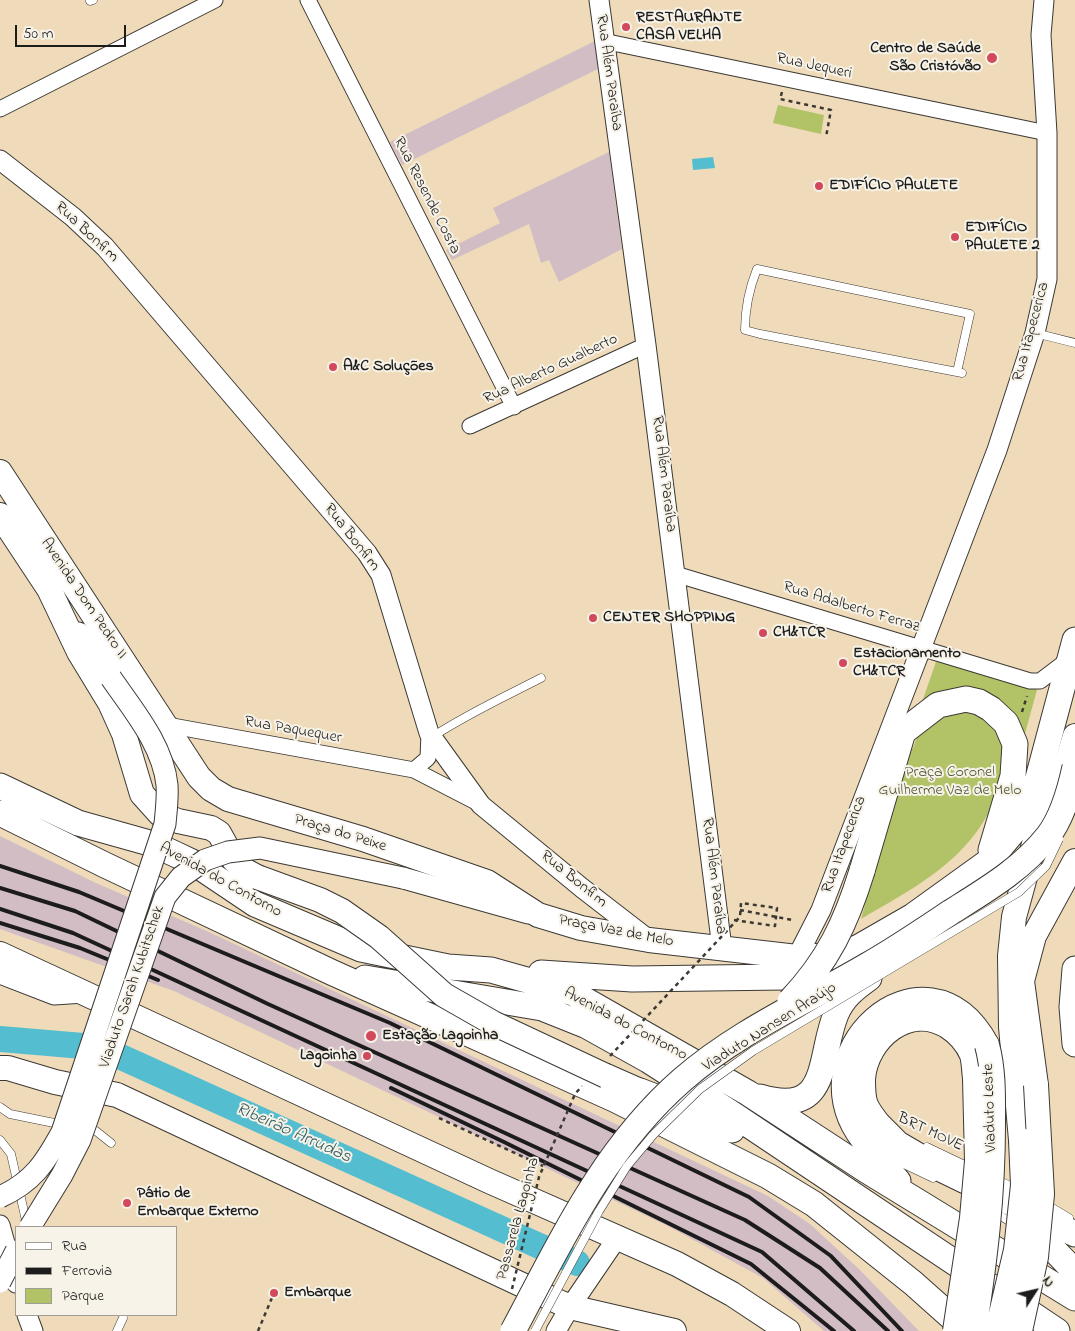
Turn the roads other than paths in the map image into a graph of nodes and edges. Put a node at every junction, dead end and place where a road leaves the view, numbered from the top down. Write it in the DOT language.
graph roads {
  1 [pos="215,0"];
  2 [pos="308,0"];
  3 [pos="599,0"];
  4 [pos="1044,0"];
  5 [pos="604,41"];
  6 [pos="0,109"];
  7 [pos="1047,133"];
  8 [pos="0,160"];
  9 [pos="1035,332"];
  10 [pos="1075,343"];
  11 [pos="646,345"];
  12 [pos="959,373"];
  13 [pos="514,407"];
  14 [pos="470,426"];
  15 [pos="0,472"];
  16 [pos="2,519"];
  17 [pos="675,574"];
  18 [pos="49,589"];
  19 [pos="921,648"];
  20 [pos="1072,650"];
  21 [pos="111,678"];
  22 [pos="541,678"];
  23 [pos="167,725"];
  24 [pos="903,732"];
  25 [pos="430,735"];
  26 [pos="1075,736"];
  27 [pos="1075,767"];
  28 [pos="414,770"];
  29 [pos="5,787"];
  30 [pos="481,805"];
  31 [pos="0,813"];
  32 [pos="1036,833"];
  33 [pos="1062,833"];
  34 [pos="988,862"];
  35 [pos="1075,862"];
  36 [pos="402,878"];
  37 [pos="538,915"];
  38 [pos="649,940"];
  39 [pos="722,948"];
  40 [pos="0,954"];
  41 [pos="834,955"];
  42 [pos="797,957"];
  43 [pos="1075,969"];
  44 [pos="491,970"];
  45 [pos="331,972"];
  46 [pos="0,974"];
  47 [pos="137,977"];
  48 [pos="86,993"];
  49 [pos="775,1017"];
  50 [pos="94,1037"];
  51 [pos="1075,1044"];
  52 [pos="4,1070"];
  53 [pos="640,1091"];
  54 [pos="748,1093"];
  55 [pos="0,1107"];
  56 [pos="879,1125"];
  57 [pos="904,1136"];
  58 [pos="0,1140"];
  59 [pos="111,1143"];
  60 [pos="921,1144"];
  61 [pos="869,1147"];
  62 [pos="940,1182"];
  63 [pos="972,1191"];
  64 [pos="0,1198"];
  65 [pos="912,1198"];
  66 [pos="814,1204"];
  67 [pos="1075,1222"];
  68 [pos="28,1226"];
  69 [pos="29,1226"];
  70 [pos="1075,1234"];
  71 [pos="3,1237"];
  72 [pos="617,1238"];
  73 [pos="958,1266"];
  74 [pos="1075,1272"];
  75 [pos="15,1279"];
  76 [pos="0,1282"];
  77 [pos="1075,1298"];
  78 [pos="570,1306"];
  79 [pos="27,1316"];
  80 [pos="123,1318"];
  81 [pos="651,1327"];
  82 [pos="32,1331"];
  83 [pos="118,1331"];
  84 [pos="513,1331"];
  85 [pos="535,1331"];
  86 [pos="556,1331"];
  87 [pos="674,1331"];
  88 [pos="788,1331"];
  89 [pos="955,1331"];
  90 [pos="967,1331"];
  91 [pos="974,1331"];
  92 [pos="997,1331"];
  93 [pos="1020,1331"];
  94 [pos="1057,1331"];
  1 -- 6 [label="street"];
  2 -- 13 [label="street, Rua Resende Costa"];
  3 -- 5 [label="street, Rua Além Paraíba"];
  4 -- 7 [label="street, Rua Itapecerica"];
  5 -- 7 [label="street, Rua Jequeri"];
  5 -- 11 [label="street, Rua Além Paraíba"];
  7 -- 9 [label="street, Rua Itapecerica"];
  8 -- 25 [label="street, Rua Bonfim"];
  9 -- 10 [label="lane"];
  9 -- 19 [label="street, Rua Itapecerica"];
  11 -- 13 [label="street, Rua Alberto Gualberto"];
  11 -- 17 [label="street, Rua Além Paraíba"];
  12 -- 12 [label="lane"];
  13 -- 14 [label="street, Rua Alberto Gualberto"];
  15 -- 23 [label="main road, Avenida Dom Pedro II"];
  16 -- 18 [label="main road, Avenida Dom Pedro II"];
  17 -- 19 [label="street, Rua Adalberto Ferraz"];
  17 -- 39 [label="street, Rua Além Paraíba"];
  18 -- 21 [label="main road, Avenida Dom Pedro II"];
  18 -- 53 [label="main road, bridge"];
  19 -- 20 [label="street, Rua Adalberto Ferraz"];
  19 -- 24 [label="street, Rua Itapecerica"];
  19 -- 42 [label="street, Rua Itapecerica"];
  20 -- 34 [label="highway"];
  21 -- 50 [label="main road, Viaduto Sarah Kubitschek, bridge"];
  22 -- 25 [label="lane"];
  23 -- 28 [label="street, Rua Paquequer"];
  23 -- 37 [label="main road, Praça do Peixe"];
  24 -- 34 [label="highway"];
  24 -- 49 [label="highway, bridge"];
  25 -- 28 [label="street"];
  25 -- 30 [label="street, Rua Bonfim"];
  26 -- 32 [label="main road, Viaduto Leste"];
  27 -- 49 [label="highway, bridge"];
  28 -- 30 [label="street, Rua Paquequer"];
  29 -- 44 [label="highway, Avenida do Contorno"];
  30 -- 38 [label="street, Rua Bonfim"];
  31 -- 45 [label="highway, Avenida do Contorno"];
  32 -- 54 [label="highway"];
  32 -- 92 [label="main road, Viaduto Leste, bridge"];
  33 -- 85 [label="lane, Viaduto Nansen Araújo, bridge"];
  34 -- 41 [label="highway"];
  35 -- 93 [label="main road, bridge"];
  36 -- 37 [label="main road, Praça Vaz de Melo"];
  36 -- 47 [label="main road, Viaduto Sarah Kubitschek, bridge"];
  37 -- 38 [label="main road, Praça Vaz de Melo"];
  38 -- 39 [label="main road, Praça Vaz de Melo"];
  39 -- 42 [label="main road, Praça Vaz de Melo"];
  40 -- 48 [label="main road"];
  41 -- 42 [label="main road, Praça Vaz de Melo"];
  41 -- 44 [label="highway"];
  43 -- 51 [label="highway"];
  44 -- 54 [label="highway, Avenida do Contorno"];
  45 -- 66 [label="highway, Avenida do Contorno"];
  45 -- 73 [label="highway, Avenida do Contorno"];
  46 -- 48 [label="street"];
  47 -- 50 [label="main road, bridge"];
  47 -- 69 [label="main road, Viaduto Sarah Kubitschek, bridge"];
  48 -- 72 [label="main road"];
  49 -- 84 [label="highway, bridge"];
  50 -- 64 [label="main road, Viaduto Sarah Kubitschek, bridge"];
  52 -- 78 [label="main road"];
  53 -- 66 [label="highway"];
  53 -- 73 [label="highway"];
  54 -- 65 [label="highway, Avenida do Contorno"];
  55 -- 59 [label="lane"];
  56 -- 57 [label="lane, BRT MOVE"];
  56 -- 63 [label="highway"];
  56 -- 89 [label="main road, Viaduto Leste, bridge"];
  58 -- 68 [label="lane"];
  60 -- 67 [label="lane, BRT MOVE"];
  61 -- 62 [label="lane, Viaduto Leste"];
  61 -- 65 [label="highway"];
  61 -- 91 [label="main road, Viaduto Leste, bridge"];
  63 -- 70 [label="highway"];
  63 -- 74 [label="highway"];
  65 -- 77 [label="highway, Avenida do Contorno"];
  66 -- 90 [label="highway, Avenida do Contorno"];
  71 -- 75 [label="street"];
  71 -- 76 [label="main road, bridge"];
  72 -- 78 [label="street"];
  72 -- 88 [label="main road"];
  73 -- 94 [label="highway, Avenida do Contorno"];
  78 -- 81 [label="main road"];
  78 -- 86 [label="street"];
  79 -- 82 [label="street"];
  80 -- 83 [label="lane"];
  81 -- 87 [label="main road"];
}
